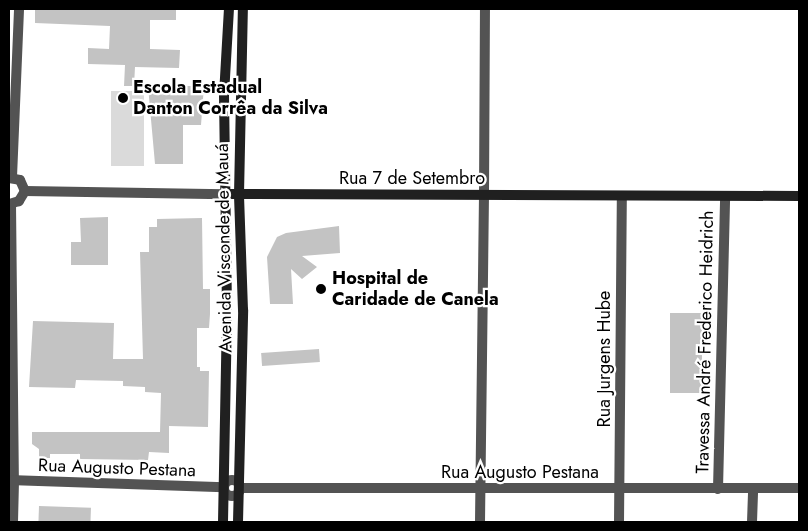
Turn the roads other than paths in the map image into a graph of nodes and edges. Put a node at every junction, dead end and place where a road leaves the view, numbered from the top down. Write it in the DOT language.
graph roads {
  1 [pos="20,9"];
  2 [pos="228,9"];
  3 [pos="243,9"];
  4 [pos="485,9"];
  5 [pos="224,96"];
  6 [pos="240,96"];
  7 [pos="10,178"];
  8 [pos="25,191"];
  9 [pos="224,194"];
  10 [pos="239,194"];
  11 [pos="484,194"];
  12 [pos="622,196"];
  13 [pos="725,196"];
  14 [pos="799,196"];
  15 [pos="10,204"];
  16 [pos="227,310"];
  17 [pos="243,310"];
  18 [pos="11,480"];
  19 [pos="224,487"];
  20 [pos="240,488"];
  21 [pos="480,488"];
  22 [pos="799,488"];
  23 [pos="620,489"];
  24 [pos="718,489"];
  25 [pos="753,489"];
  26 [pos="13,522"];
  27 [pos="223,522"];
  28 [pos="238,522"];
  29 [pos="480,522"];
  30 [pos="619,522"];
  31 [pos="752,522"];
  1 -- 7 [label="street"];
  2 -- 5 [label="main road, Avenida Visconde de Mauá"];
  3 -- 6 [label="main road, Avenida Visconde de Mauá"];
  4 -- 11 [label="street"];
  5 -- 6 [label="main road"];
  5 -- 9 [label="main road, Avenida Visconde de Mauá"];
  6 -- 10 [label="main road, Avenida Visconde de Mauá"];
  7 -- 8 [label="street"];
  8 -- 9 [label="street, Rua 7 de Setembro"];
  8 -- 15 [label="street"];
  9 -- 10 [label="main road, Rua 7 de Setembro"];
  9 -- 16 [label="main road, Avenida Visconde de Mauá"];
  10 -- 11 [label="main road, Rua 7 de Setembro"];
  10 -- 17 [label="main road, Avenida Visconde de Mauá"];
  11 -- 12 [label="main road, Rua 7 de Setembro"];
  11 -- 21 [label="street"];
  12 -- 13 [label="main road, Rua 7 de Setembro"];
  12 -- 23 [label="street, Rua Jurgens Hube"];
  13 -- 14 [label="main road, Rua 7 de Setembro"];
  13 -- 24 [label="street, Travessa André Frederico Heidrich"];
  15 -- 18 [label="street"];
  16 -- 17 [label="main road"];
  16 -- 19 [label="main road, Avenida Visconde de Mauá"];
  17 -- 20 [label="main road, Avenida Visconde de Mauá"];
  18 -- 19 [label="street, Rua Augusto Pestana"];
  18 -- 26 [label="street"];
  19 -- 20 [label="street"];
  19 -- 27 [label="main road, Avenida Visconde de Mauá"];
  20 -- 21 [label="street, Rua Augusto Pestana"];
  20 -- 28 [label="main road, Avenida Visconde de Mauá"];
  21 -- 23 [label="street, Rua Augusto Pestana"];
  21 -- 29 [label="street"];
  22 -- 25 [label="street, Rua Augusto Pestana"];
  23 -- 24 [label="street, Rua Augusto Pestana"];
  23 -- 30 [label="street, Rua Jurgens Hube"];
  24 -- 25 [label="street, Rua Augusto Pestana"];
  25 -- 31 [label="street"];
}
